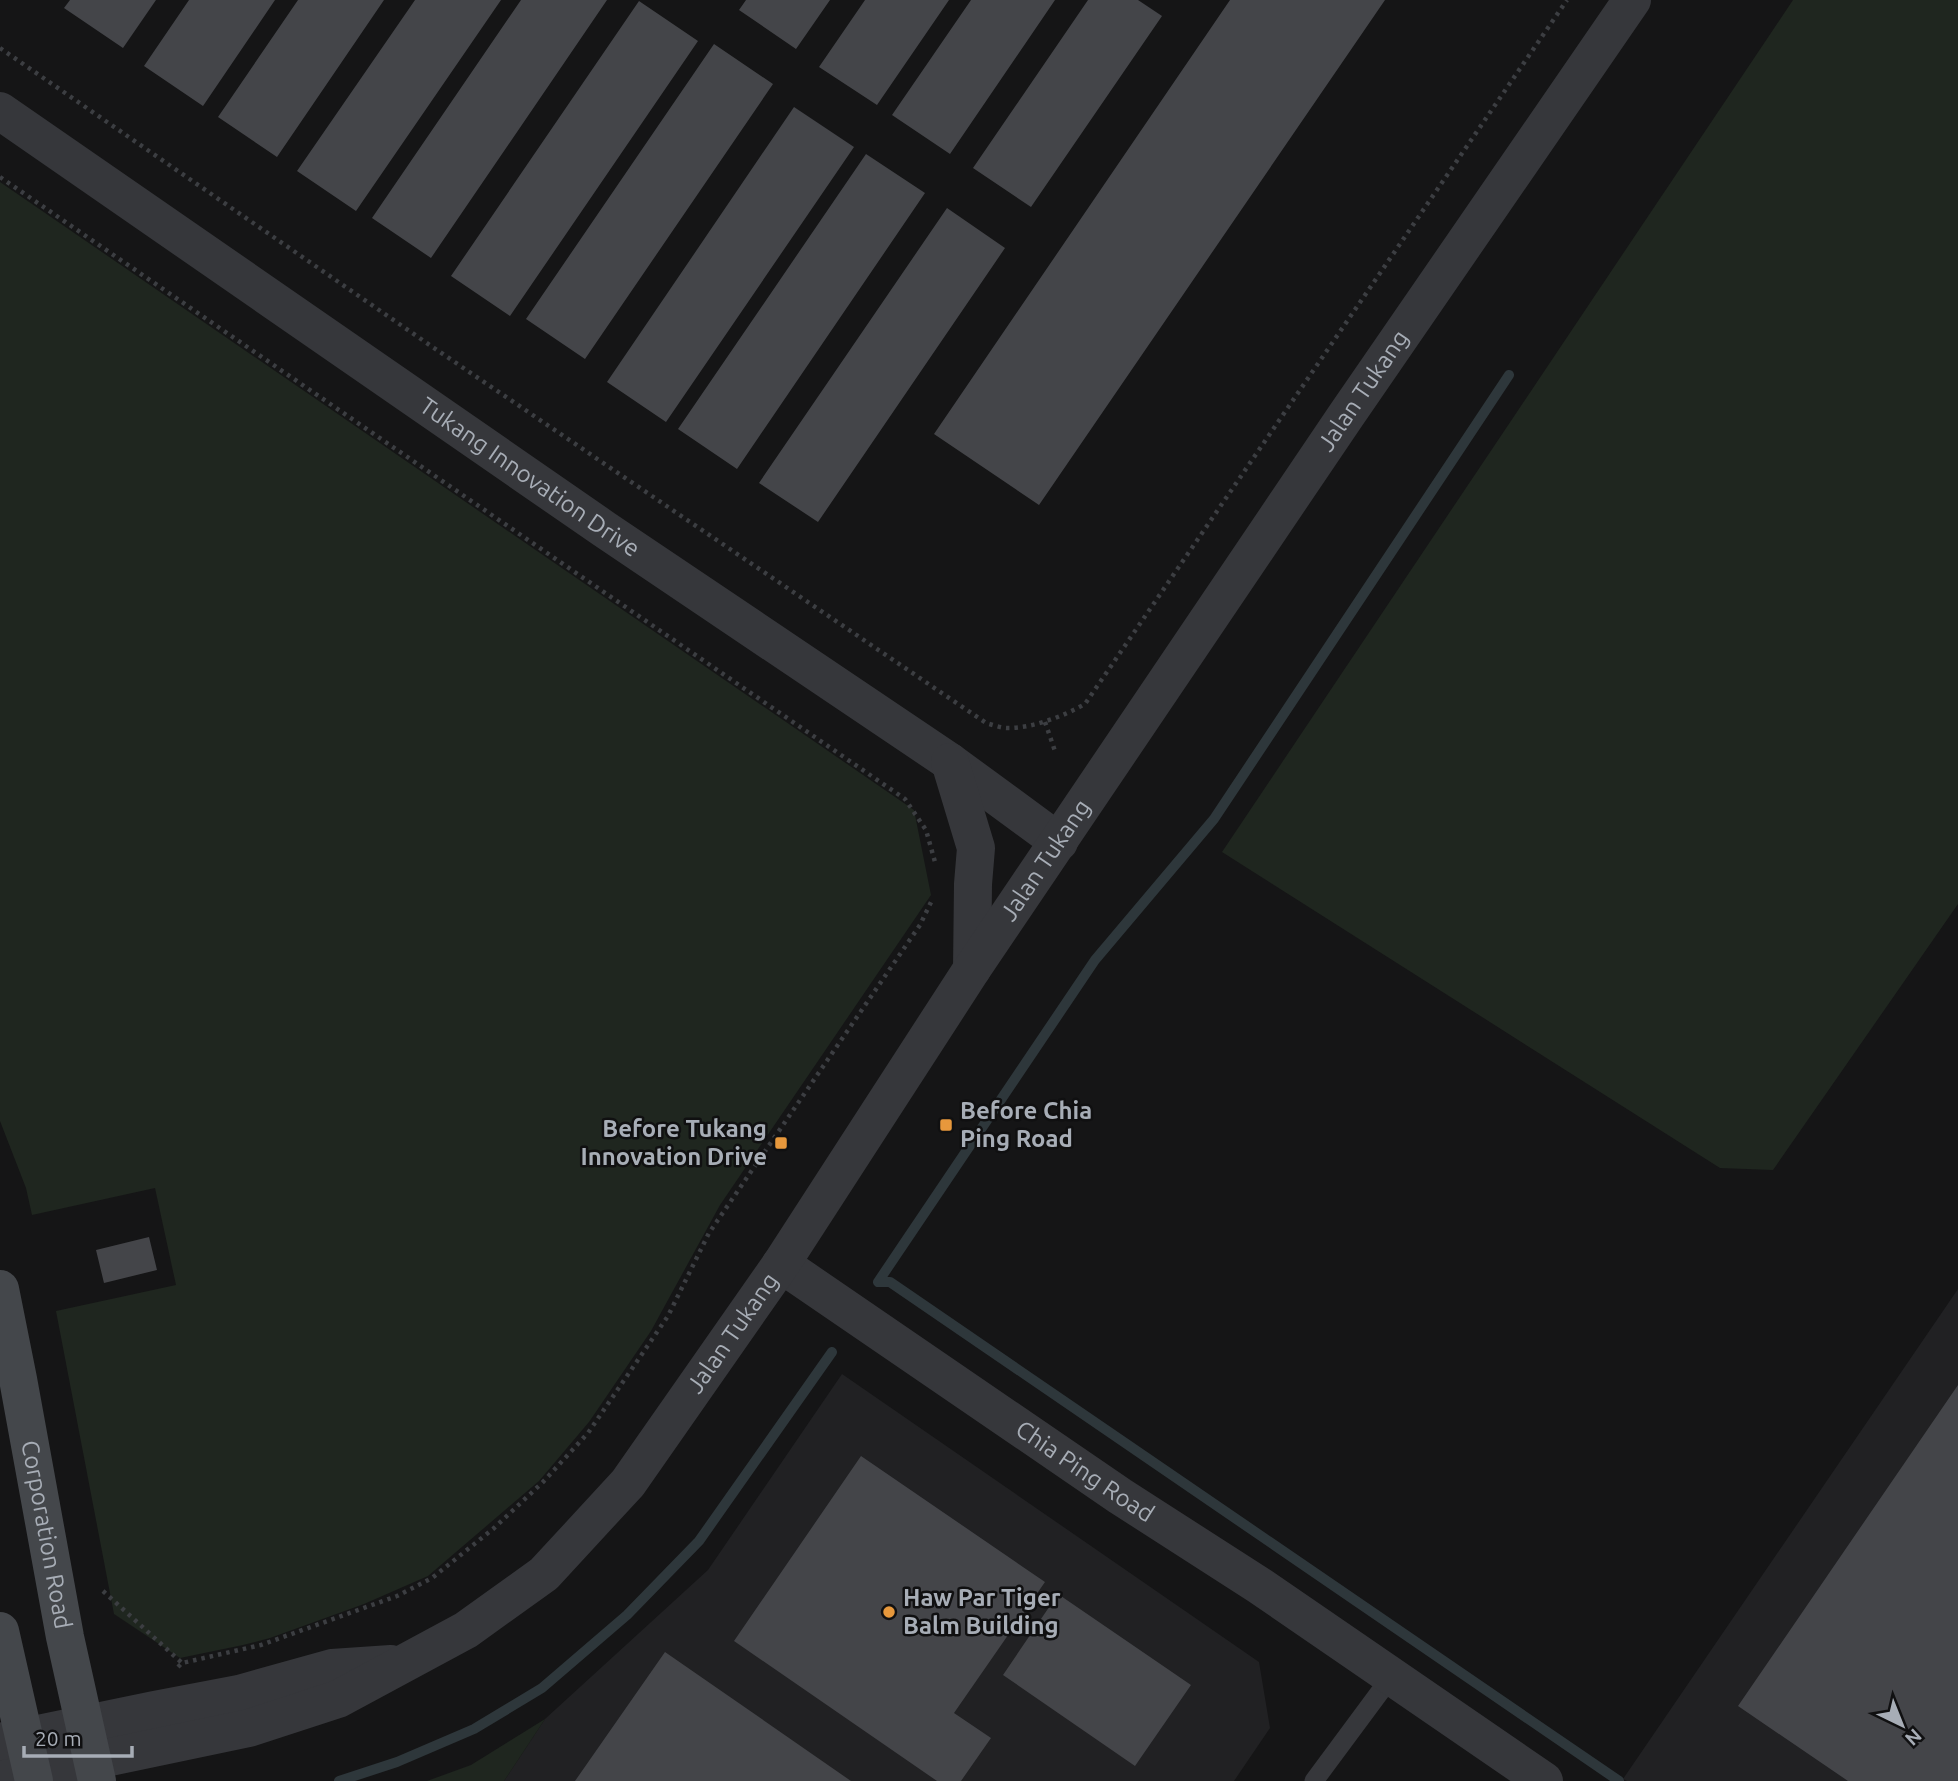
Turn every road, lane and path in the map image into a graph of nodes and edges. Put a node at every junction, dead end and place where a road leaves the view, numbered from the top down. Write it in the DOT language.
graph roads {
  1 [pos="1567,0"];
  2 [pos="1632,0"];
  3 [pos="0,48"];
  4 [pos="0,111"];
  5 [pos="0,177"];
  6 [pos="1045,722"];
  7 [pos="1056,754"];
  8 [pos="950,762"];
  9 [pos="1059,842"];
  10 [pos="935,870"];
  11 [pos="936,892"];
  12 [pos="972,970"];
  13 [pos="781,1264"];
  14 [pos="0,1289"];
  15 [pos="103,1591"];
  16 [pos="0,1631"];
  17 [pos="182,1663"];
  18 [pos="175,1671"];
  19 [pos="1391,1677"];
  20 [pos="91,1755"];
  21 [pos="18,1762"];
  22 [pos="1314,1781"];
  23 [pos="1544,1781"];
  1 -- 6 [label="path"];
  2 -- 9 [label="street, Jalan Tukang"];
  3 -- 6 [label="path"];
  4 -- 8 [label="street, Tukang Innovation Drive"];
  5 -- 10 [label="path"];
  6 -- 7 [label="path"];
  8 -- 9 [label="street, Tukang Innovation Drive"];
  8 -- 12 [label="street"];
  9 -- 12 [label="street, Jalan Tukang"];
  11 -- 17 [label="path"];
  12 -- 13 [label="street, Jalan Tukang"];
  13 -- 19 [label="street, Chia Ping Road"];
  13 -- 20 [label="street, Jalan Tukang"];
  14 -- 20 [label="main road, Corporation Road"];
  15 -- 17 [label="path"];
  16 -- 21 [label="main road"];
  17 -- 18 [label="path"];
  19 -- 22 [label="lane"];
  19 -- 23 [label="street, Chia Ping Road"];
  20 -- 21 [label="street, Jalan Tukang"];
}
